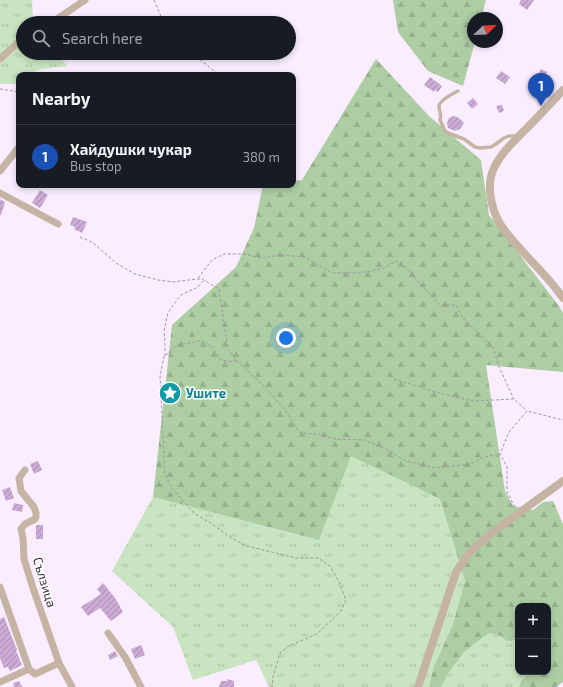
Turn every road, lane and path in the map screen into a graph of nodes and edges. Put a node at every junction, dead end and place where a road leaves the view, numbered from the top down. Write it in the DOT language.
graph roads {
  1 [pos="85,0"];
  2 [pos="154,0"];
  3 [pos="61,16"];
  4 [pos="161,16"];
  5 [pos="16,44"];
  6 [pos="0,59"];
  7 [pos="200,60"];
  8 [pos="215,72"];
  9 [pos="0,89"];
  10 [pos="563,90"];
  11 [pos="458,91"];
  12 [pos="16,92"];
  13 [pos="519,136"];
  14 [pos="16,151"];
  15 [pos="0,171"];
  16 [pos="0,193"];
  17 [pos="58,224"];
  18 [pos="80,237"];
  19 [pos="197,279"];
  20 [pos="204,280"];
  21 [pos="563,298"];
  22 [pos="164,358"];
  23 [pos="236,360"];
  24 [pos="394,379"];
  25 [pos="514,399"];
  26 [pos="527,411"];
  27 [pos="563,420"];
  28 [pos="500,454"];
  29 [pos="25,470"];
  30 [pos="563,481"];
  31 [pos="518,513"];
  32 [pos="0,587"];
  33 [pos="108,633"];
  34 [pos="59,663"];
  35 [pos="29,669"];
  36 [pos="2,683"];
  37 [pos="72,687"];
  38 [pos="141,687"];
  39 [pos="272,687"];
  40 [pos="418,687"];
  1 -- 3 [label="street"];
  2 -- 4 [label="path"];
  5 -- 6 [label="street"];
  7 -- 8 [label="path"];
  9 -- 12 [label="path"];
  10 -- 13 [label="street"];
  11 -- 13 [label="lane"];
  13 -- 21 [label="street"];
  14 -- 15 [label="street"];
  16 -- 17 [label="street"];
  18 -- 19 [label="path"];
  19 -- 20 [label="path"];
  19 -- 25 [label="path"];
  20 -- 22 [label="path"];
  20 -- 23 [label="path"];
  22 -- 23 [label="path"];
  22 -- 39 [label="path"];
  23 -- 28 [label="path"];
  24 -- 25 [label="path"];
  25 -- 26 [label="path"];
  26 -- 27 [label="path"];
  26 -- 28 [label="path"];
  28 -- 31 [label="path"];
  29 -- 34 [label="street, Сълзица"];
  30 -- 31 [label="street"];
  31 -- 40 [label="street"];
  32 -- 35 [label="street"];
  33 -- 38 [label="street"];
  34 -- 35 [label="street"];
  34 -- 37 [label="street, Сълзица"];
  35 -- 36 [label="street"];
}
